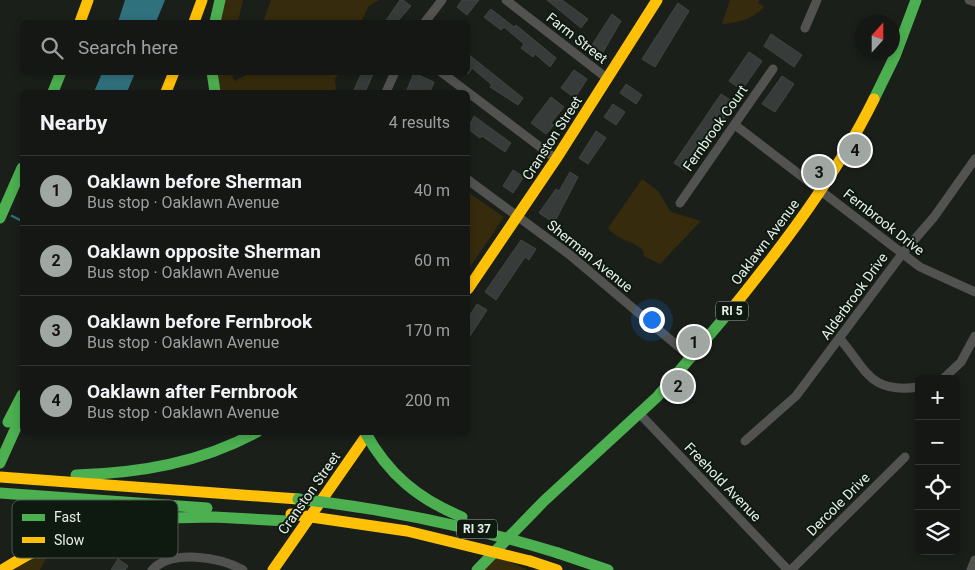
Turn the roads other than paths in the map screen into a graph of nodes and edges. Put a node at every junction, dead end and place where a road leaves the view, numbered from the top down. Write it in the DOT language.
graph roads {
  1 [pos="88,0"];
  2 [pos="202,0"];
  3 [pos="220,0"];
  4 [pos="442,0"];
  5 [pos="506,0"];
  6 [pos="657,0"];
  7 [pos="817,0"];
  8 [pos="916,0"];
  9 [pos="969,0"];
  10 [pos="975,2"];
  11 [pos="81,20"];
  12 [pos="195,20"];
  13 [pos="215,20"];
  14 [pos="427,20"];
  15 [pos="805,28"];
  16 [pos="773,69"];
  17 [pos="60,75"];
  18 [pos="173,75"];
  19 [pos="212,75"];
  20 [pos="394,75"];
  21 [pos="445,75"];
  22 [pos="608,78"];
  23 [pos="54,90"];
  24 [pos="167,90"];
  25 [pos="215,90"];
  26 [pos="387,90"];
  27 [pos="465,90"];
  28 [pos="470,94"];
  29 [pos="734,125"];
  30 [pos="556,159"];
  31 [pos="975,159"];
  32 [pos="20,173"];
  33 [pos="470,181"];
  34 [pos="821,191"];
  35 [pos="680,203"];
  36 [pos="518,216"];
  37 [pos="0,218"];
  38 [pos="902,254"];
  39 [pos="470,286"];
  40 [pos="975,292"];
  41 [pos="975,336"];
  42 [pos="840,339"];
  43 [pos="692,358"];
  44 [pos="947,375"];
  45 [pos="915,386"];
  46 [pos="20,399"];
  47 [pos="639,414"];
  48 [pos="20,418"];
  49 [pos="251,435"];
  50 [pos="365,435"];
  51 [pos="369,435"];
  52 [pos="0,438"];
  53 [pos="746,441"];
  54 [pos="905,457"];
  55 [pos="0,463"];
  56 [pos="0,477"];
  57 [pos="0,493"];
  58 [pos="81,500"];
  59 [pos="178,508"];
  60 [pos="289,518"];
  61 [pos="178,519"];
  62 [pos="558,553"];
  63 [pos="19,558"];
  64 [pos="975,560"];
  65 [pos="2,570"];
  66 [pos="152,570"];
  67 [pos="243,570"];
  68 [pos="273,570"];
  69 [pos="477,570"];
  70 [pos="556,570"];
  71 [pos="608,570"];
  72 [pos="790,570"];
  73 [pos="971,570"];
  1 -- 11 [label="main road"];
  2 -- 12 [label="main road"];
  3 -- 13 [label="main road"];
  4 -- 14 [label="street"];
  5 -- 22 [label="street, Farm Street"];
  6 -- 22 [label="main road, Cranston Street"];
  7 -- 15 [label="street"];
  8 -- 34 [label="main road, Oaklawn Avenue / RI 5"];
  9 -- 10 [label="street"];
  16 -- 29 [label="street, Fernbrook Court"];
  17 -- 23 [label="main road"];
  18 -- 24 [label="main road"];
  19 -- 25 [label="main road"];
  20 -- 26 [label="street"];
  21 -- 27 [label="street"];
  22 -- 30 [label="main road, Cranston Street"];
  28 -- 30 [label="street"];
  29 -- 34 [label="street, Fernbrook Drive"];
  29 -- 35 [label="street, Fernbrook Court"];
  30 -- 36 [label="main road, Cranston Street"];
  31 -- 38 [label="street, Alderbrook Drive"];
  32 -- 37 [label="main road"];
  33 -- 36 [label="street, Sherman Avenue"];
  34 -- 38 [label="street, Fernbrook Drive"];
  34 -- 43 [label="main road, Oaklawn Avenue / RI 5"];
  36 -- 39 [label="main road, Cranston Street"];
  36 -- 43 [label="street, Sherman Avenue"];
  38 -- 40 [label="street, Fernbrook Drive"];
  38 -- 42 [label="street, Alderbrook Drive"];
  41 -- 44 [label="street"];
  42 -- 45 [label="street"];
  42 -- 53 [label="street, Alderbrook Drive"];
  43 -- 47 [label="main road, Oaklawn Avenue / RI 5"];
  46 -- 52 [label="main road"];
  47 -- 69 [label="main road, Oaklawn Avenue / RI 5"];
  47 -- 72 [label="street, Freehold Avenue"];
  48 -- 55 [label="main road"];
  49 -- 56 [label="main road"];
  50 -- 68 [label="main road, Cranston Street"];
  51 -- 62 [label="main road, bridge"];
  54 -- 72 [label="street, Dercole Drive"];
  56 -- 62 [label="main road, RI 37, bridge"];
  57 -- 58 [label="main road, RI 37"];
  59 -- 60 [label="main road, RI 37"];
  60 -- 61 [label="main road"];
  60 -- 70 [label="main road, RI 37, bridge"];
  62 -- 71 [label="main road, RI 37"];
  63 -- 65 [label="main road"];
  64 -- 73 [label="street"];
  66 -- 67 [label="street"];
}
